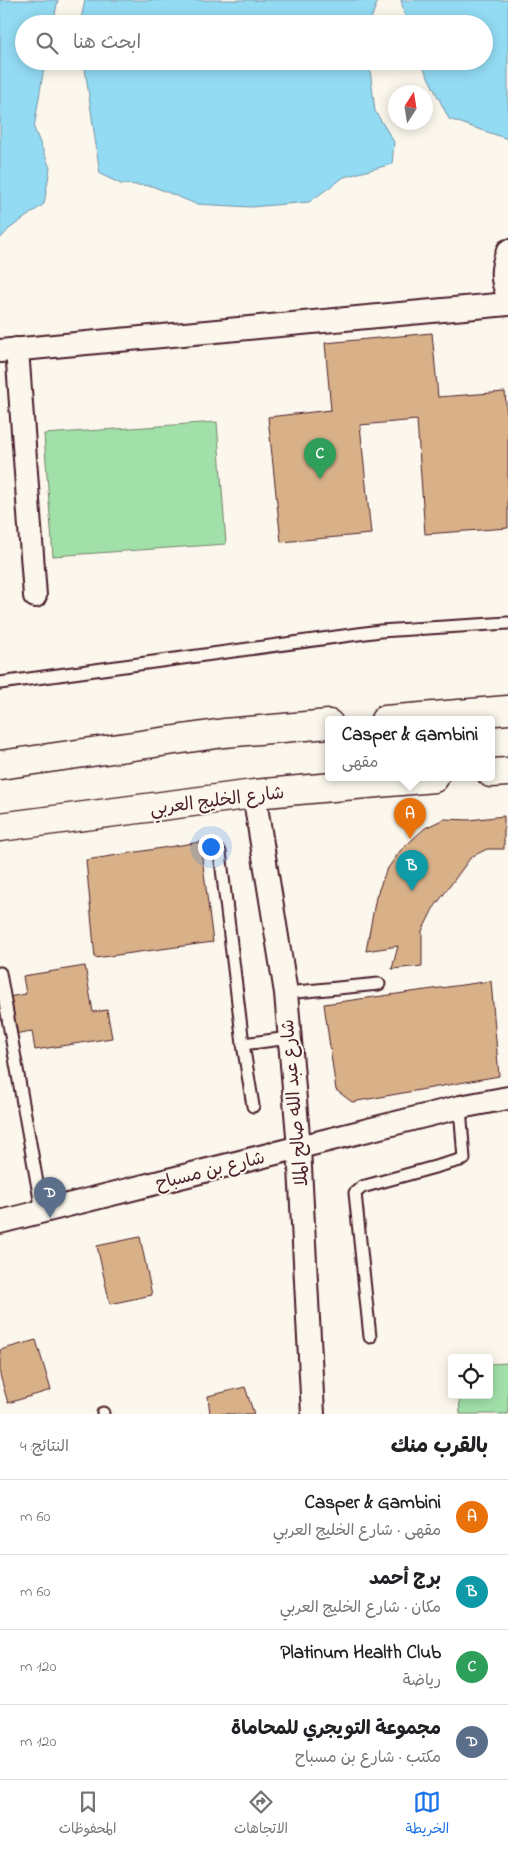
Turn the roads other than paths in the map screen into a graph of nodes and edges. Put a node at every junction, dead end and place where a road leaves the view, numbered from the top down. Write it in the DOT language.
graph roads {
  1 [pos="508,251"];
  2 [pos="508,294"];
  3 [pos="508,304"];
  4 [pos="8,350"];
  5 [pos="35,596"];
  6 [pos="508,623"];
  7 [pos="0,683"];
  8 [pos="508,710"];
  9 [pos="434,716"];
  10 [pos="325,724"];
  11 [pos="0,765"];
  12 [pos="508,772"];
  13 [pos="495,773"];
  14 [pos="400,781"];
  15 [pos="254,794"];
  16 [pos="0,827"];
  17 [pos="220,852"];
  18 [pos="0,973"];
  19 [pos="379,984"];
  20 [pos="286,993"];
  21 [pos="289,1038"];
  22 [pos="243,1044"];
  23 [pos="508,1098"];
  24 [pos="254,1106"];
  25 [pos="460,1107"];
  26 [pos="299,1148"];
  27 [pos="42,1212"];
  28 [pos="0,1222"];
  29 [pos="370,1337"];
  30 [pos="313,1414"];
  1 -- 2 [label="street"];
  3 -- 4 [label="street"];
  4 -- 5 [label="street"];
  6 -- 7 [label="lane"];
  8 -- 9 [label="main road"];
  10 -- 11 [label="main road"];
  12 -- 13 [label="main road"];
  14 -- 15 [label="main road, شارع الخليج العربي"];
  15 -- 16 [label="main road, شارع الخليج العربي"];
  15 -- 20 [label="street, شارع عبد الله صالح الملا"];
  17 -- 22 [label="lane"];
  18 -- 27 [label="lane"];
  19 -- 20 [label="lane"];
  20 -- 21 [label="street, شارع عبد الله صالح الملا"];
  21 -- 22 [label="lane"];
  21 -- 26 [label="street, شارع عبد الله صالح الملا"];
  22 -- 24 [label="lane"];
  23 -- 25 [label="street, شارع بن مسباح"];
  25 -- 26 [label="street, شارع بن مسباح"];
  25 -- 29 [label="lane"];
  26 -- 27 [label="street, شارع بن مسباح"];
  26 -- 30 [label="street, شارع عبد الله صالح الملا"];
  27 -- 28 [label="street, شارع بن مسباح"];
}
